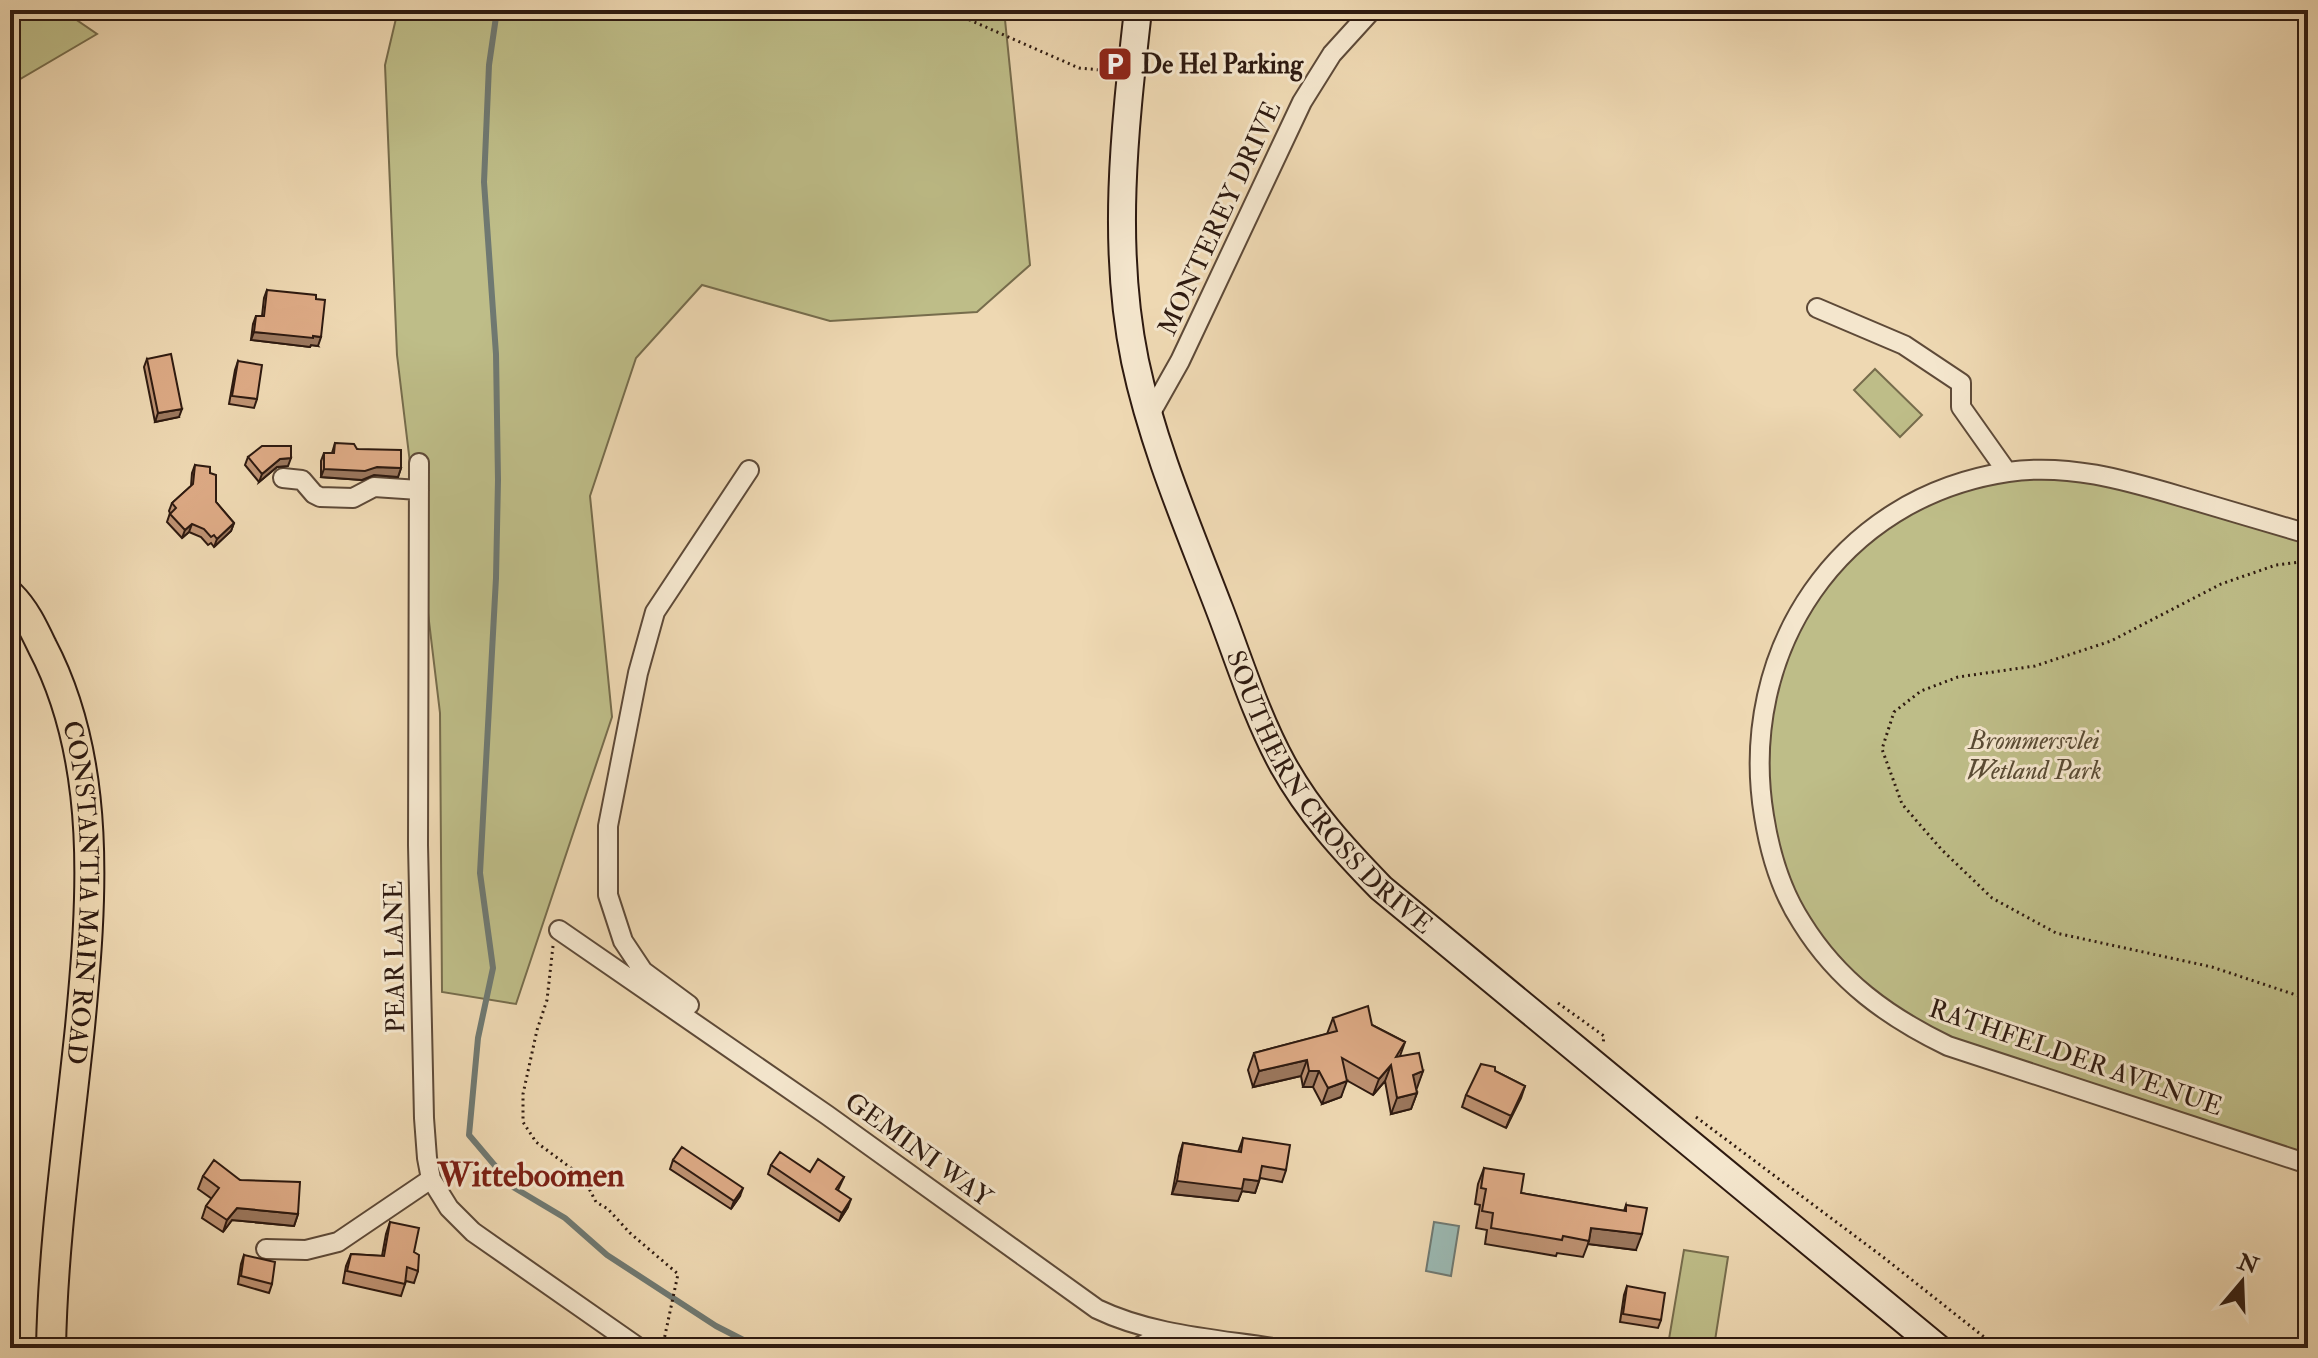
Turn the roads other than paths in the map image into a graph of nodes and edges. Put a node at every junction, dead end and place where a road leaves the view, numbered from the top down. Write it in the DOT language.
graph roads {
  1 [pos="1138,10"];
  2 [pos="1372,10"];
  3 [pos="1817,308"];
  4 [pos="1149,416"];
  5 [pos="419,463"];
  6 [pos="749,470"];
  7 [pos="2007,472"];
  8 [pos="283,478"];
  9 [pos="419,490"];
  10 [pos="2308,534"];
  11 [pos="10,595"];
  12 [pos="563,932"];
  13 [pos="827,1115"];
  14 [pos="2308,1164"];
  15 [pos="431,1179"];
  16 [pos="266,1249"];
  17 [pos="1168,1332"];
  18 [pos="51,1348"];
  19 [pos="639,1348"];
  20 [pos="1137,1348"];
  21 [pos="1273,1348"];
  22 [pos="1938,1348"];
  1 -- 4 [label="street, SOUTHERN CROSS DRIVE"];
  2 -- 4 [label="street, MONTEREY DRIVE"];
  3 -- 7 [label="street"];
  4 -- 22 [label="street, SOUTHERN CROSS DRIVE"];
  5 -- 9 [label="street, PEAR LANE"];
  6 -- 13 [label="street"];
  7 -- 10 [label="street, RATHFELDER AVENUE"];
  7 -- 14 [label="street, RATHFELDER AVENUE"];
  8 -- 9 [label="street"];
  9 -- 15 [label="street, PEAR LANE"];
  11 -- 18 [label="main road, CONSTANTIA MAIN ROAD"];
  12 -- 13 [label="street, GEMINI WAY"];
  13 -- 17 [label="street, GEMINI WAY"];
  15 -- 16 [label="street"];
  15 -- 19 [label="street, PEAR LANE"];
  17 -- 20 [label="street"];
  17 -- 21 [label="street, GEMINI WAY"];
}
